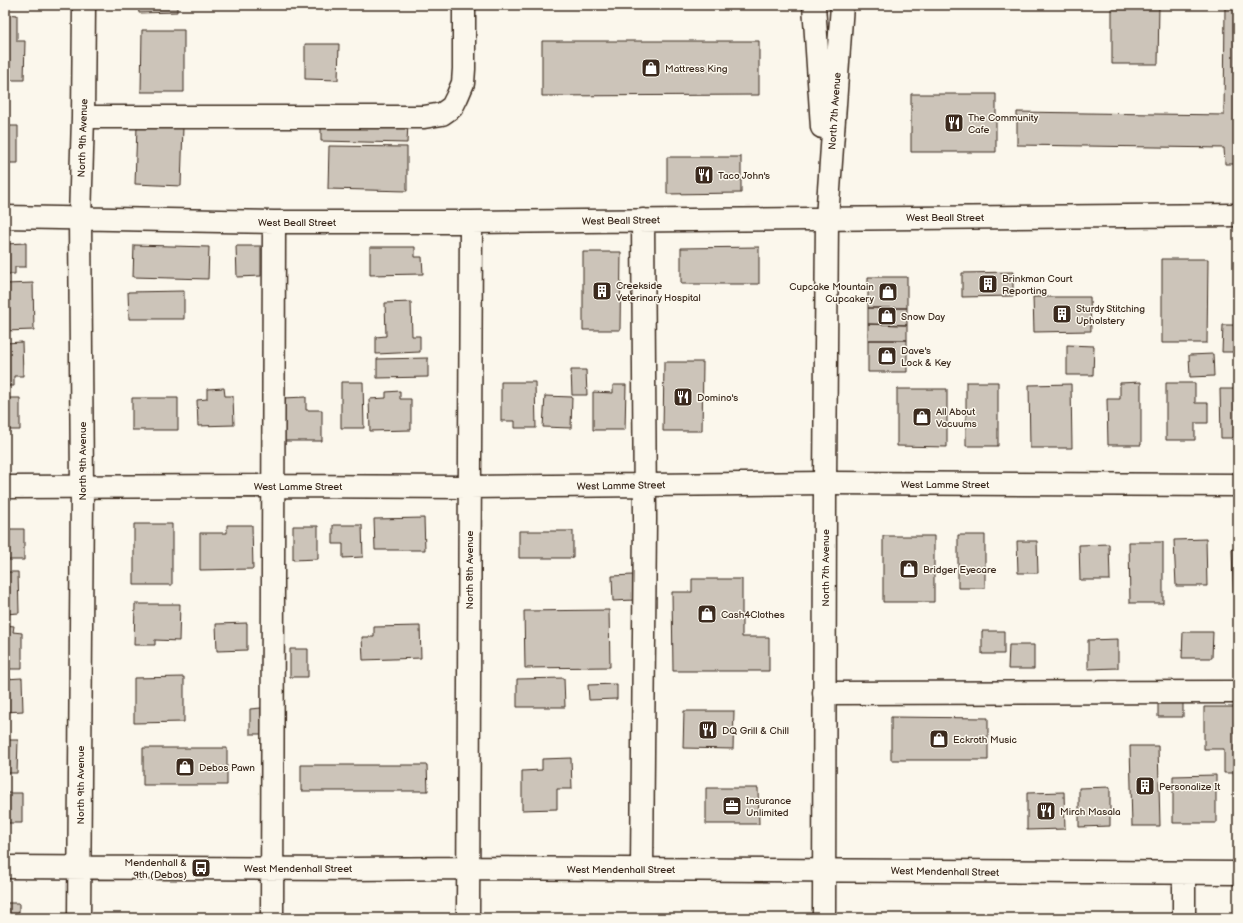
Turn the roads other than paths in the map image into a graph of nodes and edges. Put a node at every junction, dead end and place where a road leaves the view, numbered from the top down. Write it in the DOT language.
graph roads {
  1 [pos="84,5"];
  2 [pos="464,5"];
  3 [pos="814,5"];
  4 [pos="842,5"];
  5 [pos="83,118"];
  6 [pos="1238,215"];
  7 [pos="5,217"];
  8 [pos="827,218"];
  9 [pos="80,219"];
  10 [pos="643,220"];
  11 [pos="274,222"];
  12 [pos="471,222"];
  13 [pos="825,483"];
  14 [pos="645,485"];
  15 [pos="1238,485"];
  16 [pos="274,486"];
  17 [pos="5,487"];
  18 [pos="469,487"];
  19 [pos="82,488"];
  20 [pos="1238,692"];
  21 [pos="824,693"];
  22 [pos="5,867"];
  23 [pos="79,867"];
  24 [pos="272,868"];
  25 [pos="468,868"];
  26 [pos="642,869"];
  27 [pos="824,870"];
  28 [pos="1184,873"];
  29 [pos="1238,873"];
  30 [pos="79,918"];
  31 [pos="272,918"];
  32 [pos="468,918"];
  33 [pos="824,918"];
  34 [pos="1184,918"];
  1 -- 5 [label="street, North 9th Avenue"];
  2 -- 5 [label="street"];
  3 -- 8 [label="street, North 7th Avenue"];
  4 -- 8 [label="street, North 7th Avenue"];
  5 -- 9 [label="street, North 9th Avenue"];
  6 -- 8 [label="street, West Beall Street"];
  7 -- 9 [label="street, West Beall Street"];
  8 -- 10 [label="street, West Beall Street"];
  8 -- 13 [label="street, North 7th Avenue"];
  9 -- 11 [label="street, West Beall Street"];
  9 -- 19 [label="street, North 9th Avenue"];
  10 -- 12 [label="street, West Beall Street"];
  10 -- 14 [label="street"];
  11 -- 12 [label="street, West Beall Street"];
  11 -- 16 [label="street"];
  12 -- 18 [label="street, North 8th Avenue"];
  13 -- 14 [label="street, West Lamme Street"];
  13 -- 15 [label="street, West Lamme Street"];
  13 -- 21 [label="street, North 7th Avenue"];
  14 -- 18 [label="street, West Lamme Street"];
  14 -- 26 [label="street"];
  16 -- 18 [label="street, West Lamme Street"];
  16 -- 19 [label="street, West Lamme Street"];
  16 -- 24 [label="street"];
  17 -- 19 [label="street, West Lamme Street"];
  18 -- 25 [label="street, North 8th Avenue"];
  19 -- 23 [label="street, North 9th Avenue"];
  20 -- 21 [label="street"];
  21 -- 27 [label="street, North 7th Avenue"];
  22 -- 23 [label="street, West Mendenhall Street"];
  23 -- 24 [label="street, West Mendenhall Street"];
  23 -- 30 [label="street, North 9th Avenue"];
  24 -- 25 [label="street, West Mendenhall Street"];
  24 -- 31 [label="street"];
  25 -- 26 [label="street, West Mendenhall Street"];
  25 -- 32 [label="street, North 8th Avenue"];
  26 -- 27 [label="street, West Mendenhall Street"];
  27 -- 28 [label="street, West Mendenhall Street"];
  27 -- 33 [label="street, North 7th Avenue"];
  28 -- 29 [label="street, West Mendenhall Street"];
  28 -- 34 [label="street"];
}
